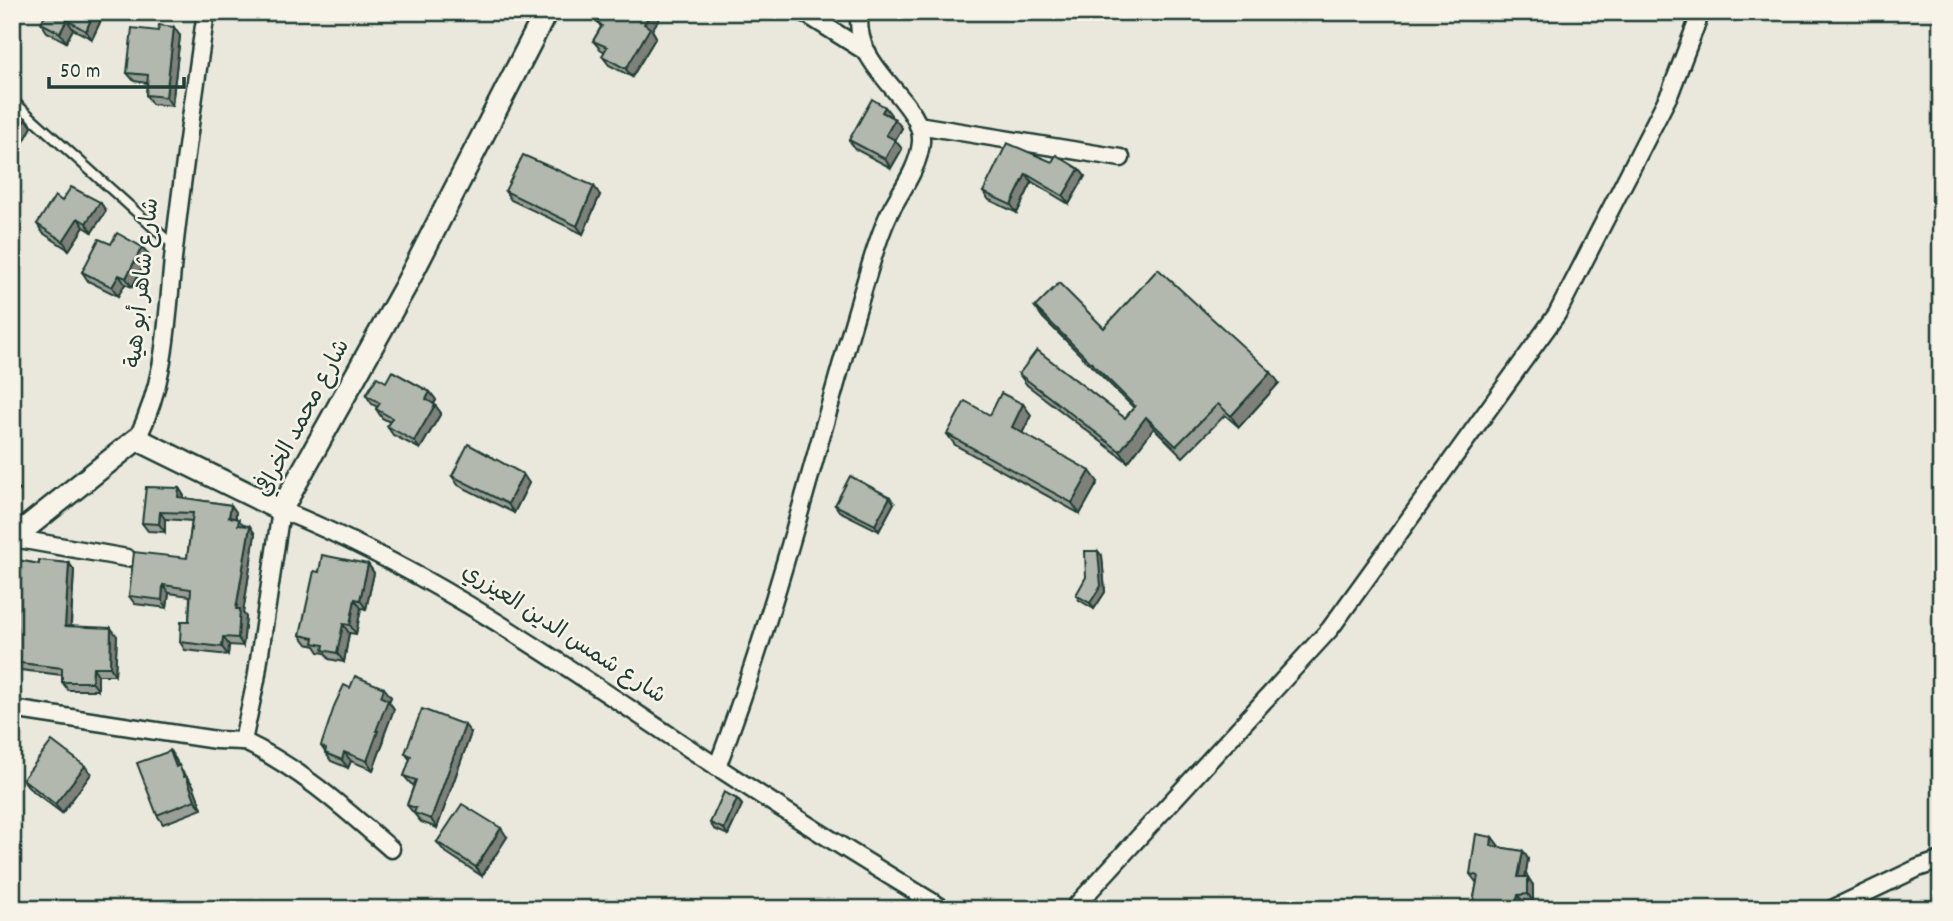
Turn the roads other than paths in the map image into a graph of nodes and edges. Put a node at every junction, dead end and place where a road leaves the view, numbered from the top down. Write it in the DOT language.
graph roads {
  1 [pos="206,12"];
  2 [pos="547,12"];
  3 [pos="803,12"];
  4 [pos="860,12"];
  5 [pos="1700,12"];
  6 [pos="868,53"];
  7 [pos="12,100"];
  8 [pos="918,125"];
  9 [pos="1121,158"];
  10 [pos="174,246"];
  11 [pos="136,439"];
  12 [pos="281,510"];
  13 [pos="13,538"];
  14 [pos="127,558"];
  15 [pos="12,709"];
  16 [pos="243,741"];
  17 [pos="717,767"];
  18 [pos="391,849"];
  19 [pos="1941,860"];
  20 [pos="944,909"];
  21 [pos="1073,909"];
  22 [pos="1832,909"];
  1 -- 10 [label="street, شارع شاهر أبو هية"];
  2 -- 12 [label="street, شارع محمد الخرافي"];
  3 -- 6 [label="street"];
  4 -- 6 [label="street"];
  5 -- 21 [label="street"];
  6 -- 8 [label="street"];
  7 -- 10 [label="lane"];
  8 -- 9 [label="street"];
  8 -- 17 [label="street"];
  10 -- 11 [label="street, شارع شاهر أبو هية"];
  11 -- 12 [label="street, شارع شمس الدين العيزري"];
  11 -- 13 [label="street, شارع شاهر أبو هية"];
  12 -- 16 [label="street, شارع محمد الخرافي"];
  12 -- 17 [label="street, شارع شمس الدين العيزري"];
  13 -- 14 [label="street"];
  15 -- 16 [label="street"];
  16 -- 18 [label="street"];
  17 -- 20 [label="street, شارع شمس الدين العيزري"];
  19 -- 22 [label="street"];
}
